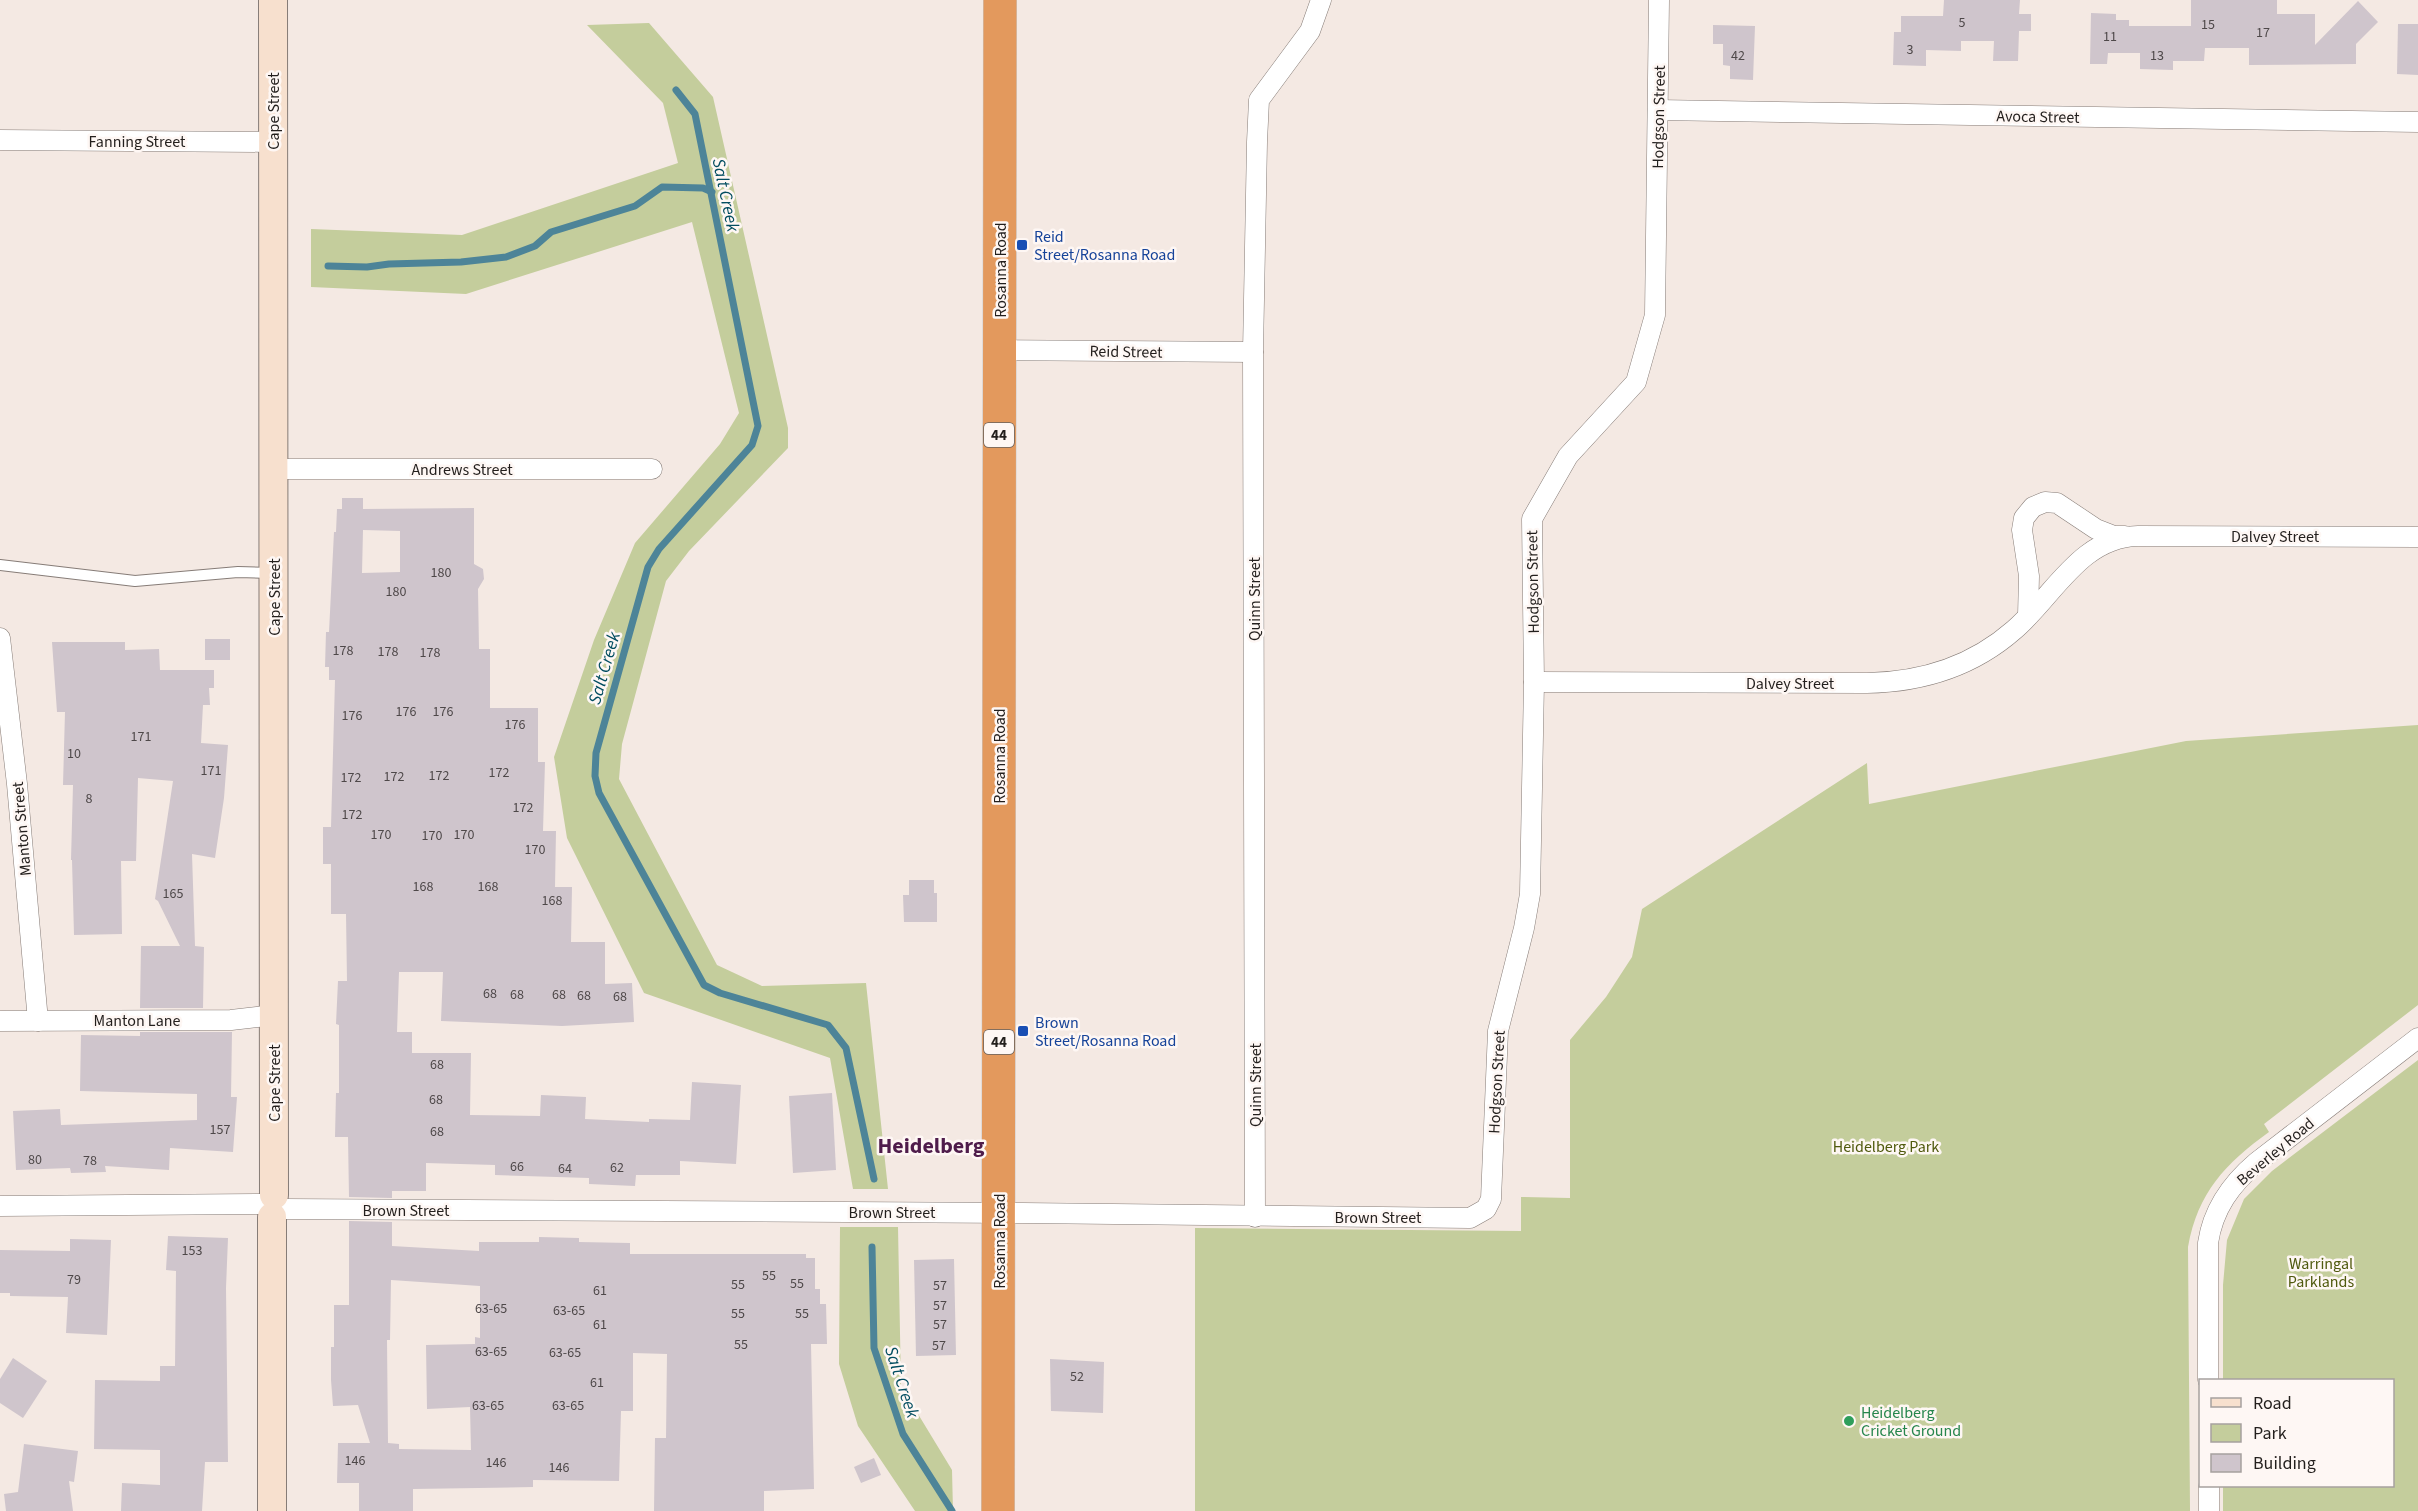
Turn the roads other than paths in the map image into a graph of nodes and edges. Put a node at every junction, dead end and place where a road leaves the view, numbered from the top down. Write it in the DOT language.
graph roads {
  1 [pos="273,0"];
  2 [pos="1000,0"];
  3 [pos="1321,0"];
  4 [pos="1659,0"];
  5 [pos="1658,110"];
  6 [pos="2418,122"];
  7 [pos="0,140"];
  8 [pos="273,141"];
  9 [pos="999,350"];
  10 [pos="1253,352"];
  11 [pos="273,469"];
  12 [pos="652,469"];
  13 [pos="2132,536"];
  14 [pos="2418,537"];
  15 [pos="0,565"];
  16 [pos="274,573"];
  17 [pos="2028,616"];
  18 [pos="0,638"];
  19 [pos="1534,682"];
  20 [pos="274,1016"];
  21 [pos="0,1021"];
  22 [pos="38,1021"];
  23 [pos="2418,1038"];
  24 [pos="1491,1199"];
  25 [pos="0,1206"];
  26 [pos="273,1206"];
  27 [pos="999,1213"];
  28 [pos="1255,1217"];
  29 [pos="2208,1379"];
  30 [pos="2209,1487"];
  31 [pos="272,1511"];
  32 [pos="998,1511"];
  33 [pos="2209,1511"];
  1 -- 8 [label="street, Cape Street"];
  2 -- 9 [label="highway, Rosanna Road / 44"];
  3 -- 10 [label="street, Quinn Street"];
  4 -- 5 [label="street, Hodgson Street"];
  5 -- 6 [label="street, Avoca Street"];
  5 -- 19 [label="street, Hodgson Street"];
  7 -- 8 [label="street, Fanning Street"];
  8 -- 11 [label="street, Cape Street"];
  9 -- 10 [label="street, Reid Street"];
  9 -- 27 [label="highway, Rosanna Road / 44"];
  10 -- 28 [label="street, Quinn Street"];
  11 -- 12 [label="street, Andrews Street"];
  11 -- 16 [label="street, Cape Street"];
  13 -- 14 [label="street, Dalvey Street"];
  13 -- 17 [label="street, Dalvey Street"];
  13 -- 17 [label="street, Dalvey Street"];
  15 -- 16 [label="lane"];
  16 -- 20 [label="street, Cape Street"];
  17 -- 19 [label="street, Dalvey Street"];
  18 -- 22 [label="street, Manton Street"];
  19 -- 24 [label="street, Hodgson Street"];
  20 -- 22 [label="street, Manton Lane"];
  20 -- 26 [label="street, Cape Street"];
  21 -- 22 [label="street, Manton Lane"];
  23 -- 29 [label="street, Beverley Road"];
  24 -- 28 [label="street, Brown Street"];
  25 -- 26 [label="street, Brown Street"];
  26 -- 27 [label="street, Brown Street"];
  26 -- 31 [label="street, Cape Street"];
  27 -- 28 [label="street, Brown Street"];
  27 -- 32 [label="highway, Rosanna Road / 44"];
  30 -- 33 [label="street"];
}
